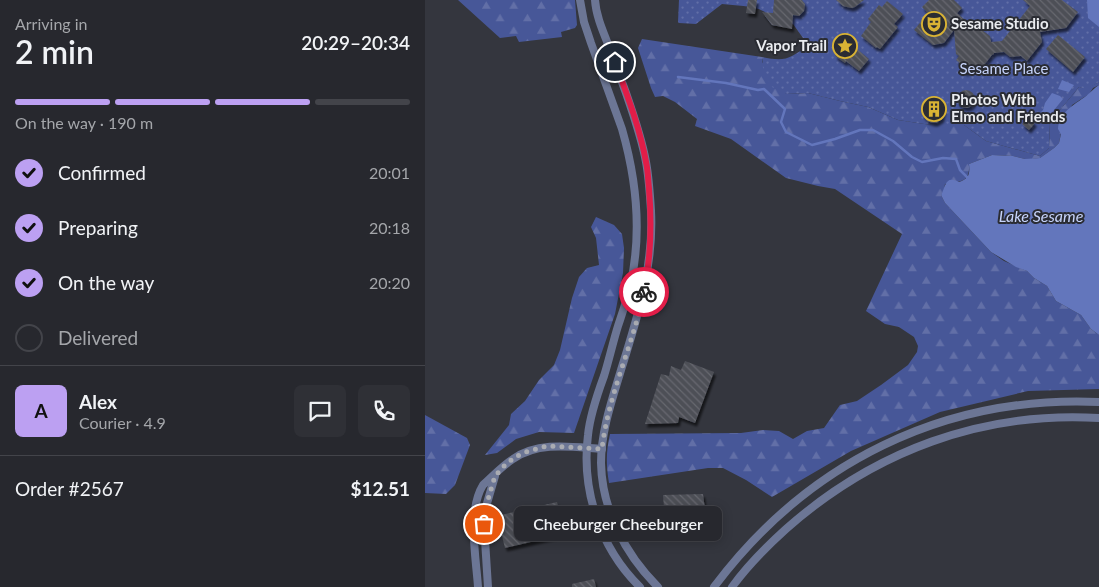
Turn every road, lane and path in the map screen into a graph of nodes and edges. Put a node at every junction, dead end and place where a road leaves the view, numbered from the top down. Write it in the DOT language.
graph roads {
  1 [pos="580,0"];
  2 [pos="595,0"];
  3 [pos="1099,402"];
  4 [pos="1099,418"];
  5 [pos="587,448"];
  6 [pos="602,449"];
  7 [pos="495,476"];
  8 [pos="478,587"];
  9 [pos="488,587"];
  10 [pos="639,587"];
  11 [pos="658,587"];
  12 [pos="714,587"];
  13 [pos="732,587"];
  1 -- 5 [label="street"];
  2 -- 6 [label="street"];
  3 -- 12 [label="street"];
  4 -- 13 [label="street"];
  5 -- 6 [label="street"];
  5 -- 7 [label="street"];
  5 -- 10 [label="street"];
  6 -- 11 [label="street"];
  7 -- 8 [label="street"];
  7 -- 9 [label="street"];
}
